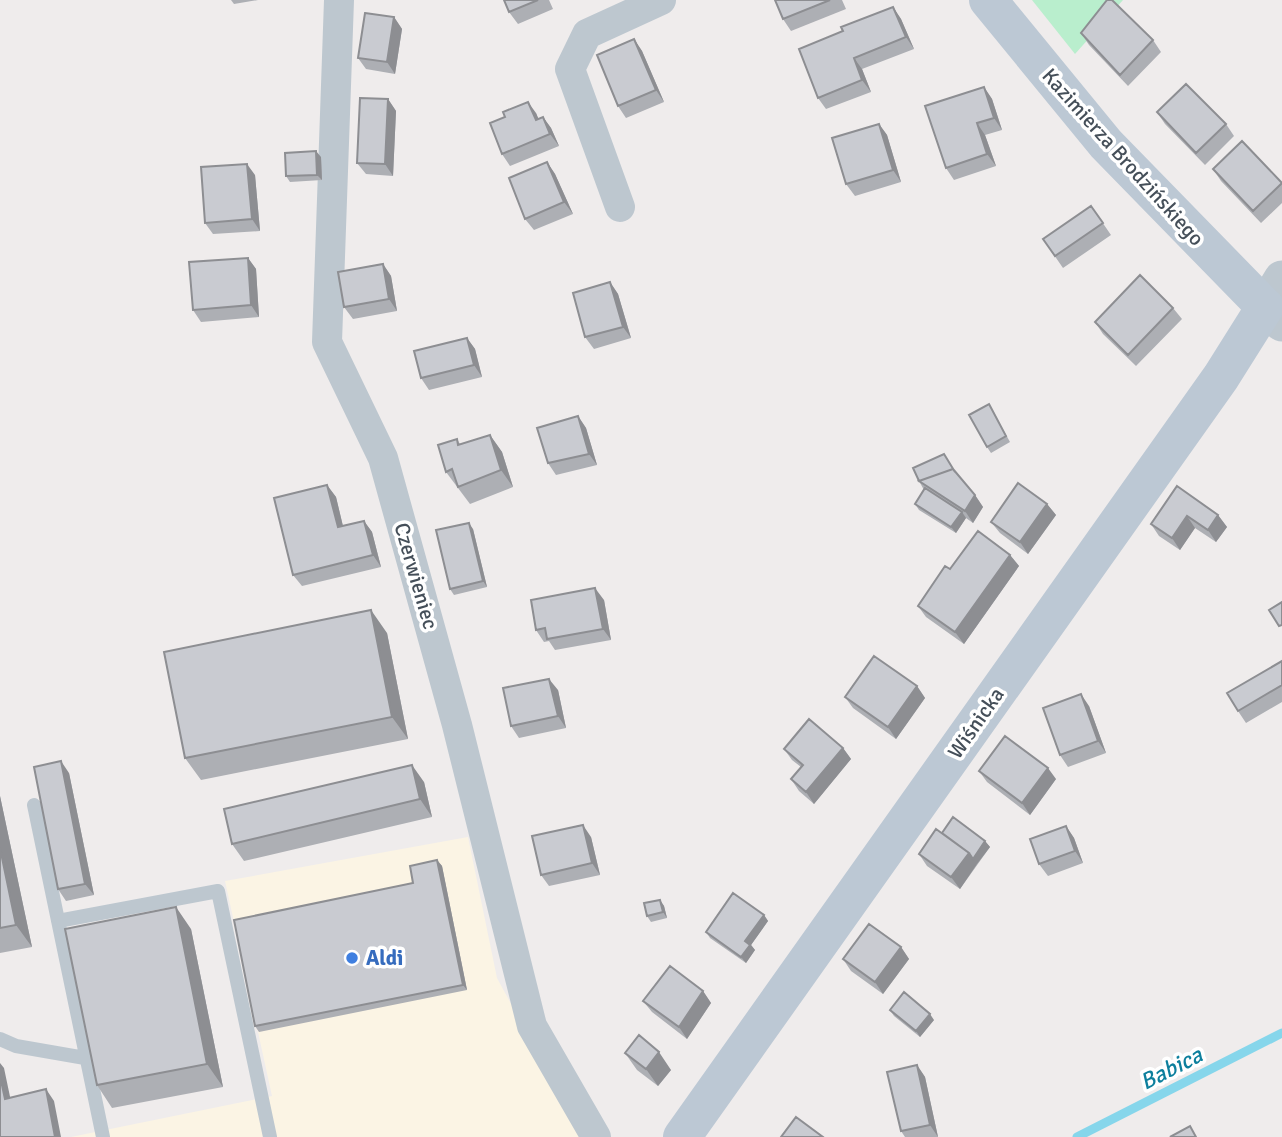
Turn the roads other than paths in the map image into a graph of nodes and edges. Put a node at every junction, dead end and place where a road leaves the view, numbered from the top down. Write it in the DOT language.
graph roads {
  1 [pos="339,0"];
  2 [pos="661,0"];
  3 [pos="988,0"];
  4 [pos="620,207"];
  5 [pos="1276,303"];
  6 [pos="34,805"];
  7 [pos="58,921"];
  8 [pos="0,1039"];
  9 [pos="85,1058"];
  10 [pos="103,1137"];
  11 [pos="270,1137"];
  12 [pos="596,1137"];
  13 [pos="682,1137"];
  1 -- 12 [label="street, Czerwieniec"];
  2 -- 4 [label="street"];
  3 -- 5 [label="main road, Kazimierza Brodzińskiego"];
  5 -- 13 [label="main road, Wiśnicka"];
  6 -- 7 [label="lane"];
  7 -- 9 [label="lane"];
  7 -- 11 [label="lane"];
  8 -- 9 [label="lane"];
  9 -- 10 [label="lane"];
}
